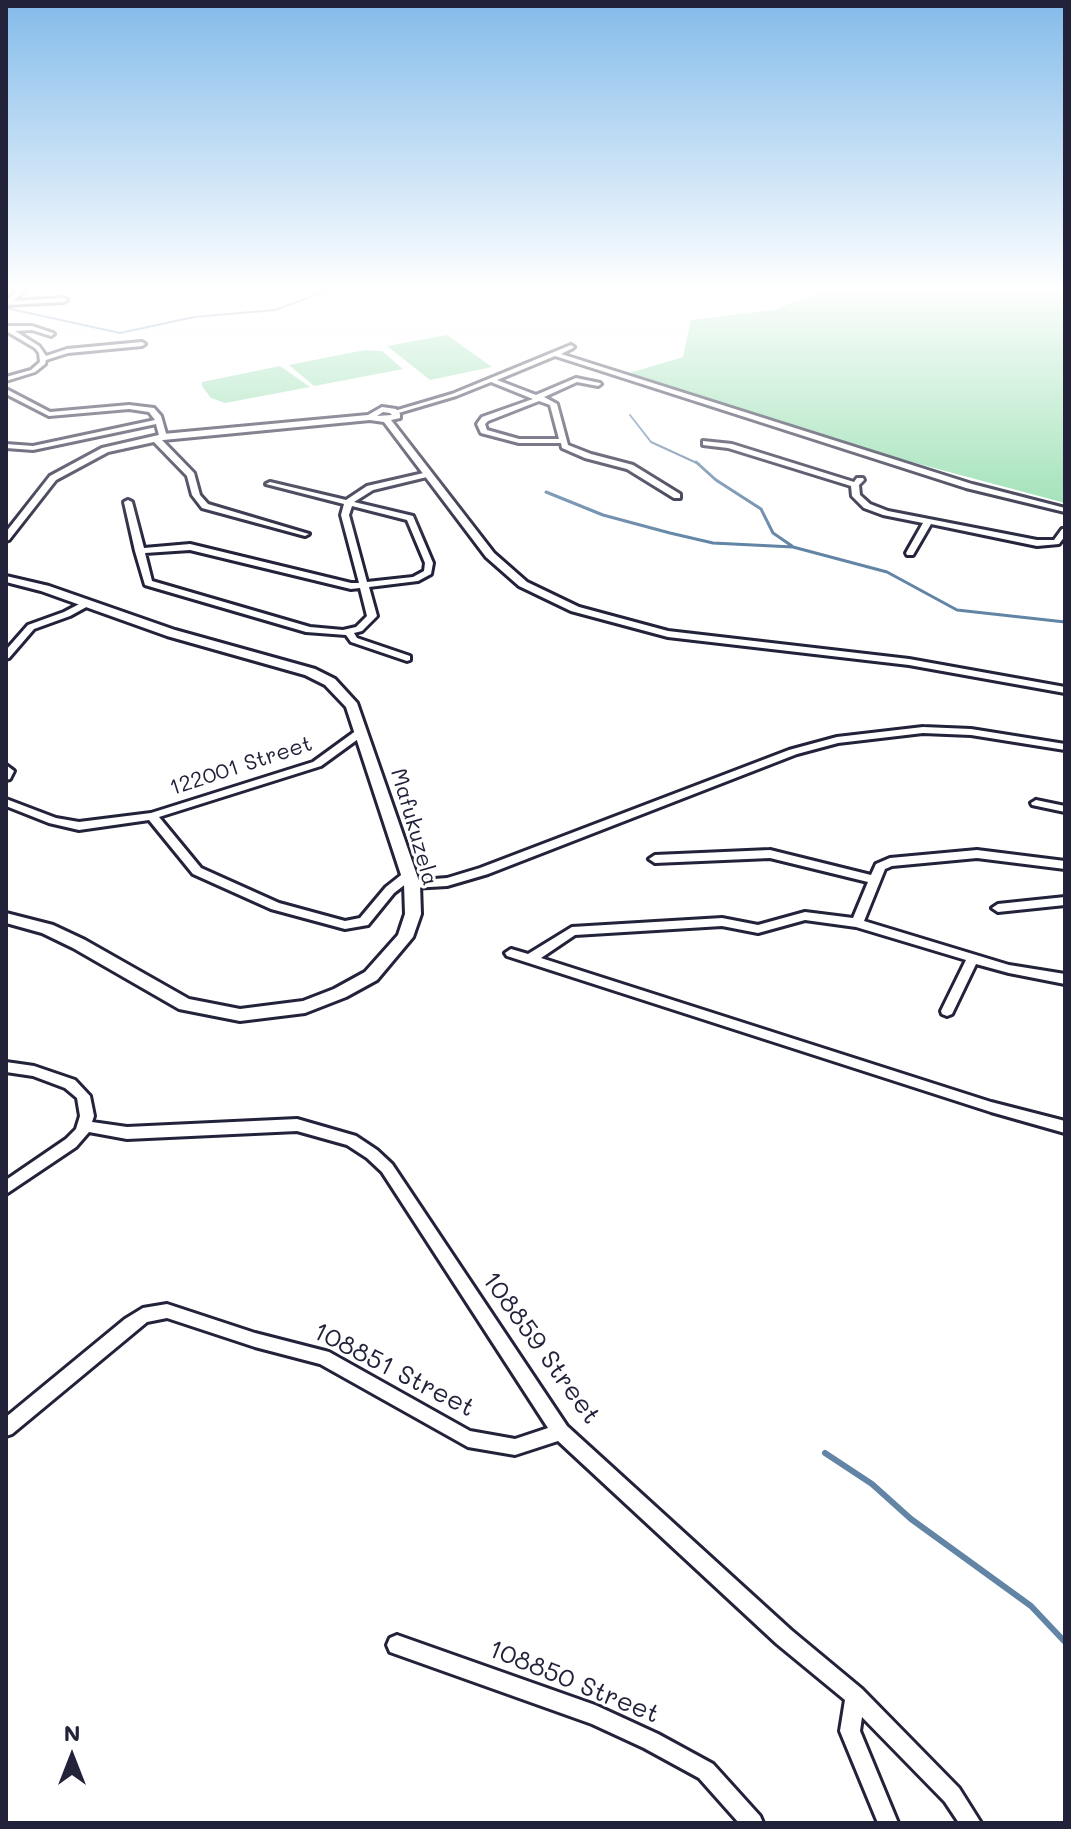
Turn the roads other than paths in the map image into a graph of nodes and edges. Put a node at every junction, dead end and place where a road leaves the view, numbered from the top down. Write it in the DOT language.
graph roads {
  1 [pos="505,374"];
  2 [pos="619,374"];
  3 [pos="491,380"];
  4 [pos="598,384"];
  5 [pos="6,391"];
  6 [pos="540,397"];
  7 [pos="391,416"];
  8 [pos="157,422"];
  9 [pos="159,438"];
  10 [pos="562,441"];
  11 [pos="706,443"];
  12 [pos="6,446"];
  13 [pos="428,474"];
  14 [pos="270,484"];
  15 [pos="677,496"];
  16 [pos="128,502"];
  17 [pos="349,502"];
  18 [pos="1065,510"];
  19 [pos="928,522"];
  20 [pos="17,523"];
  21 [pos="6,525"];
  22 [pos="305,534"];
  23 [pos="6,538"];
  24 [pos="1063,538"];
  25 [pos="139,551"];
  26 [pos="910,553"];
  27 [pos="6,579"];
  28 [pos="364,585"];
  29 [pos="87,603"];
  30 [pos="348,632"];
  31 [pos="6,656"];
  32 [pos="407,658"];
  33 [pos="1065,690"];
  34 [pos="361,732"];
  35 [pos="1065,747"];
  36 [pos="6,768"];
  37 [pos="6,777"];
  38 [pos="6,802"];
  39 [pos="1036,803"];
  40 [pos="1065,809"];
  41 [pos="152,816"];
  42 [pos="709,857"];
  43 [pos="655,859"];
  44 [pos="1065,865"];
  45 [pos="712,871"];
  46 [pos="410,879"];
  47 [pos="874,880"];
  48 [pos="1065,901"];
  49 [pos="998,908"];
  50 [pos="6,918"];
  51 [pos="857,923"];
  52 [pos="511,953"];
  53 [pos="973,958"];
  54 [pos="530,959"];
  55 [pos="1065,979"];
  56 [pos="947,1011"];
  57 [pos="6,1067"];
  58 [pos="85,1126"];
  59 [pos="1065,1127"];
  60 [pos="6,1188"];
  61 [pos="6,1428"];
  62 [pos="561,1432"];
  63 [pos="397,1645"];
  64 [pos="855,1696"];
  65 [pos="753,1823"];
  66 [pos="888,1823"];
  67 [pos="971,1823"];
  1 -- 3 [label="street"];
  2 -- 18 [label="street"];
  3 -- 6 [label="street"];
  3 -- 7 [label="street"];
  4 -- 6 [label="street"];
  5 -- 8 [label="street"];
  6 -- 10 [label="street"];
  6 -- 10 [label="street"];
  7 -- 9 [label="street"];
  7 -- 13 [label="street"];
  8 -- 9 [label="street"];
  8 -- 12 [label="street"];
  9 -- 20 [label="street"];
  9 -- 22 [label="street"];
  10 -- 15 [label="street"];
  11 -- 19 [label="street"];
  13 -- 17 [label="street"];
  13 -- 33 [label="street"];
  14 -- 17 [label="street"];
  16 -- 25 [label="street"];
  17 -- 28 [label="street"];
  17 -- 28 [label="street"];
  19 -- 24 [label="street"];
  19 -- 26 [label="street"];
  20 -- 21 [label="street"];
  20 -- 23 [label="street"];
  25 -- 28 [label="street"];
  25 -- 30 [label="street"];
  27 -- 29 [label="main road, Mafukuzela"];
  28 -- 30 [label="street"];
  29 -- 31 [label="street"];
  29 -- 34 [label="main road, Mafukuzela"];
  30 -- 32 [label="street"];
  34 -- 41 [label="street, 122001 Street"];
  34 -- 46 [label="main road, Mafukuzela"];
  35 -- 46 [label="street"];
  36 -- 37 [label="street"];
  38 -- 41 [label="street"];
  39 -- 40 [label="street"];
  41 -- 46 [label="street, 122001 Street"];
  42 -- 43 [label="street"];
  42 -- 45 [label="street"];
  42 -- 47 [label="street"];
  44 -- 47 [label="street"];
  46 -- 50 [label="main road, Mafukuzela"];
  47 -- 51 [label="street"];
  48 -- 49 [label="street"];
  51 -- 53 [label="street"];
  51 -- 54 [label="street"];
  52 -- 54 [label="street"];
  53 -- 55 [label="street"];
  53 -- 56 [label="street"];
  54 -- 59 [label="street"];
  57 -- 58 [label="street"];
  58 -- 60 [label="street"];
  58 -- 62 [label="street, 108859 Street"];
  61 -- 62 [label="street, 108851 Street"];
  62 -- 64 [label="street, 108859 Street"];
  63 -- 65 [label="street, 108850 Street"];
  64 -- 66 [label="street"];
  64 -- 67 [label="street, 108859 Street"];
}
